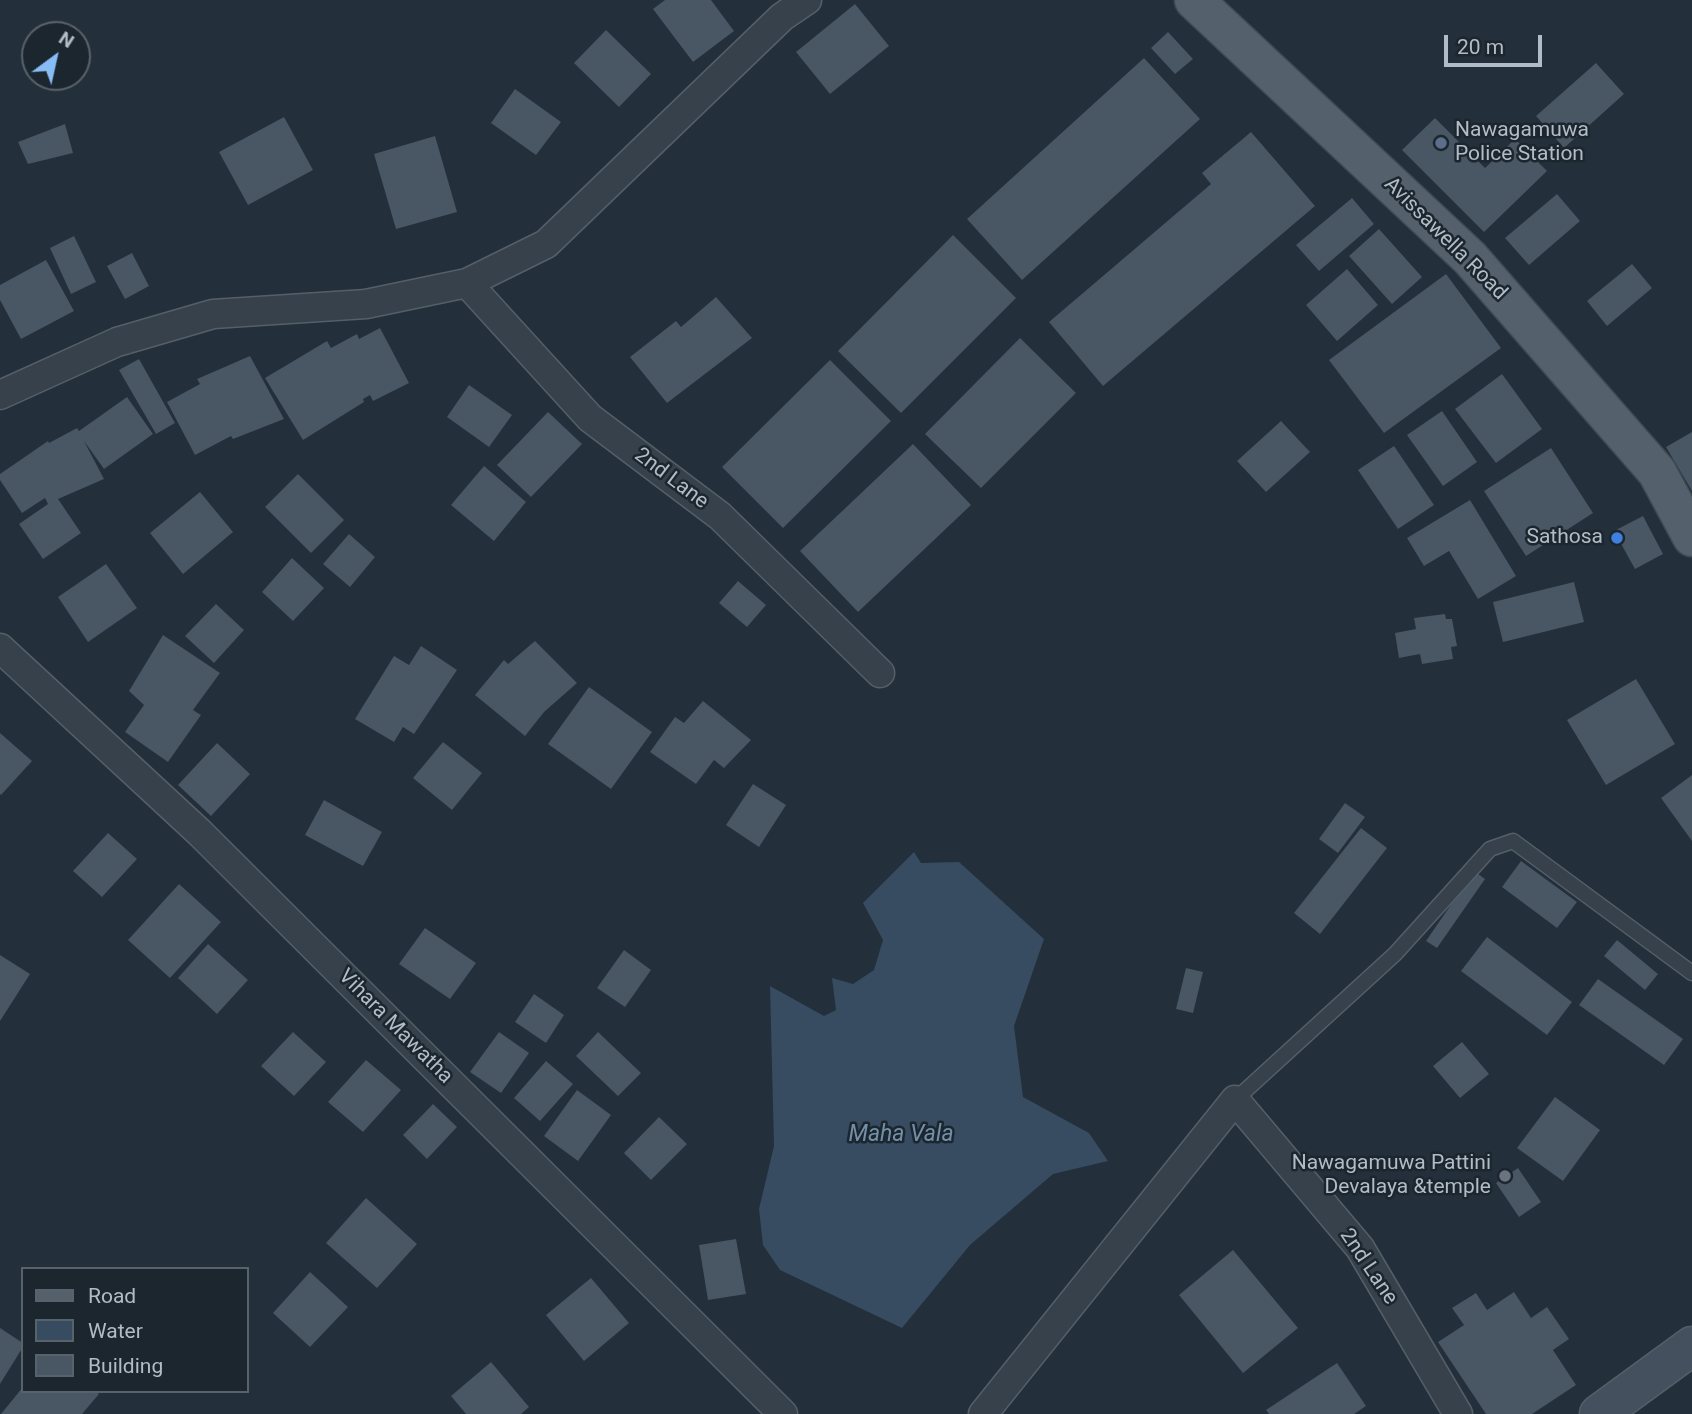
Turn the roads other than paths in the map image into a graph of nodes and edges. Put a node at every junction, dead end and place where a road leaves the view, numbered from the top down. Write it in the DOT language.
graph roads {
  1 [pos="807,0"];
  2 [pos="1194,0"];
  3 [pos="467,283"];
  4 [pos="0,395"];
  5 [pos="1692,537"];
  6 [pos="0,648"];
  7 [pos="880,673"];
  8 [pos="1692,973"];
  9 [pos="1235,1100"];
  10 [pos="1692,1346"];
  11 [pos="783,1414"];
  12 [pos="983,1414"];
  13 [pos="1458,1414"];
  14 [pos="1599,1414"];
  1 -- 3 [label="street"];
  2 -- 5 [label="main road, Avissawella Road"];
  3 -- 4 [label="street"];
  3 -- 7 [label="street, 2nd Lane"];
  6 -- 11 [label="street, Vihara Mawatha"];
  8 -- 9 [label="lane"];
  9 -- 12 [label="street"];
  9 -- 13 [label="street, 2nd Lane"];
  10 -- 14 [label="street"];
}
